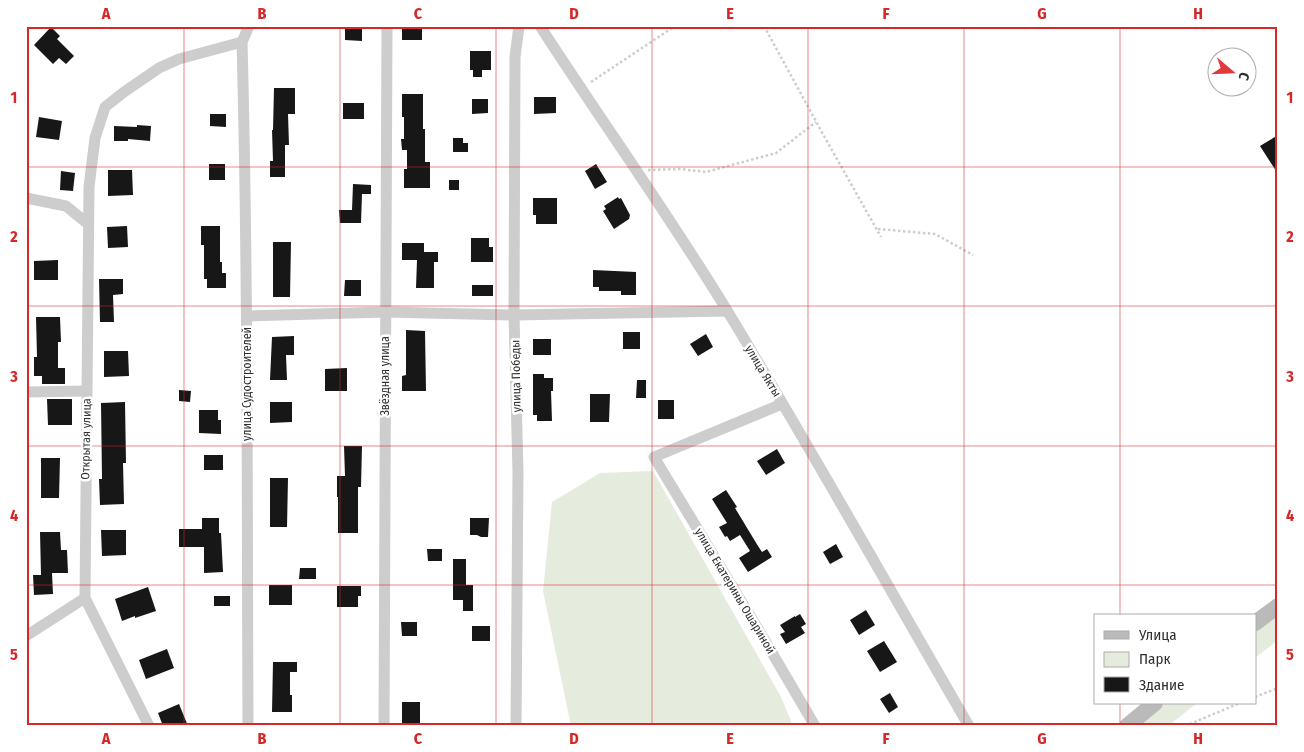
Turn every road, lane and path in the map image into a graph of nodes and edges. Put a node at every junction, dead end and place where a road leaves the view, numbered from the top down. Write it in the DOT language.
graph roads {
  1 [pos="249,26"];
  2 [pos="387,26"];
  3 [pos="519,26"];
  4 [pos="540,26"];
  5 [pos="675,26"];
  6 [pos="764,26"];
  7 [pos="242,42"];
  8 [pos="581,88"];
  9 [pos="816,122"];
  10 [pos="637,170"];
  11 [pos="26,198"];
  12 [pos="88,224"];
  13 [pos="877,229"];
  14 [pos="881,236"];
  15 [pos="973,255"];
  16 [pos="727,311"];
  17 [pos="386,312"];
  18 [pos="514,315"];
  19 [pos="247,316"];
  20 [pos="86,391"];
  21 [pos="26,392"];
  22 [pos="782,404"];
  23 [pos="85,598"];
  24 [pos="1278,606"];
  25 [pos="1256,623"];
  26 [pos="26,636"];
  27 [pos="1278,688"];
  28 [pos="1256,697"];
  29 [pos="1154,704"];
  30 [pos="1238,704"];
  31 [pos="149,726"];
  32 [pos="248,726"];
  33 [pos="384,726"];
  34 [pos="516,726"];
  35 [pos="816,726"];
  36 [pos="968,726"];
  37 [pos="1127,726"];
  38 [pos="1185,726"];
  1 -- 7 [label="street"];
  2 -- 17 [label="street, Звёздная улица"];
  3 -- 18 [label="street, улица Победы"];
  4 -- 8 [label="street, улица Якты"];
  5 -- 8 [label="path"];
  6 -- 9 [label="path"];
  7 -- 12 [label="street, Открытая улица"];
  7 -- 19 [label="street, улица Судостроителей"];
  8 -- 10 [label="street, улица Якты"];
  9 -- 10 [label="path"];
  9 -- 13 [label="path"];
  10 -- 16 [label="street, улица Якты"];
  11 -- 12 [label="street"];
  12 -- 20 [label="street, Открытая улица"];
  13 -- 14 [label="path"];
  13 -- 15 [label="path"];
  16 -- 18 [label="street"];
  16 -- 22 [label="street, улица Якты"];
  17 -- 18 [label="street"];
  17 -- 19 [label="street"];
  17 -- 33 [label="street, Звёздная улица"];
  18 -- 34 [label="street, улица Победы"];
  19 -- 32 [label="street, улица Судостроителей"];
  20 -- 21 [label="street"];
  20 -- 23 [label="street, Открытая улица"];
  22 -- 35 [label="street, улица Екатерины Ошариной"];
  22 -- 36 [label="street, улица Якты"];
  23 -- 26 [label="street"];
  23 -- 31 [label="street, Открытая улица"];
  24 -- 25 [label="street"];
  27 -- 28 [label="path"];
  29 -- 37 [label="street"];
  30 -- 38 [label="path"];
}
